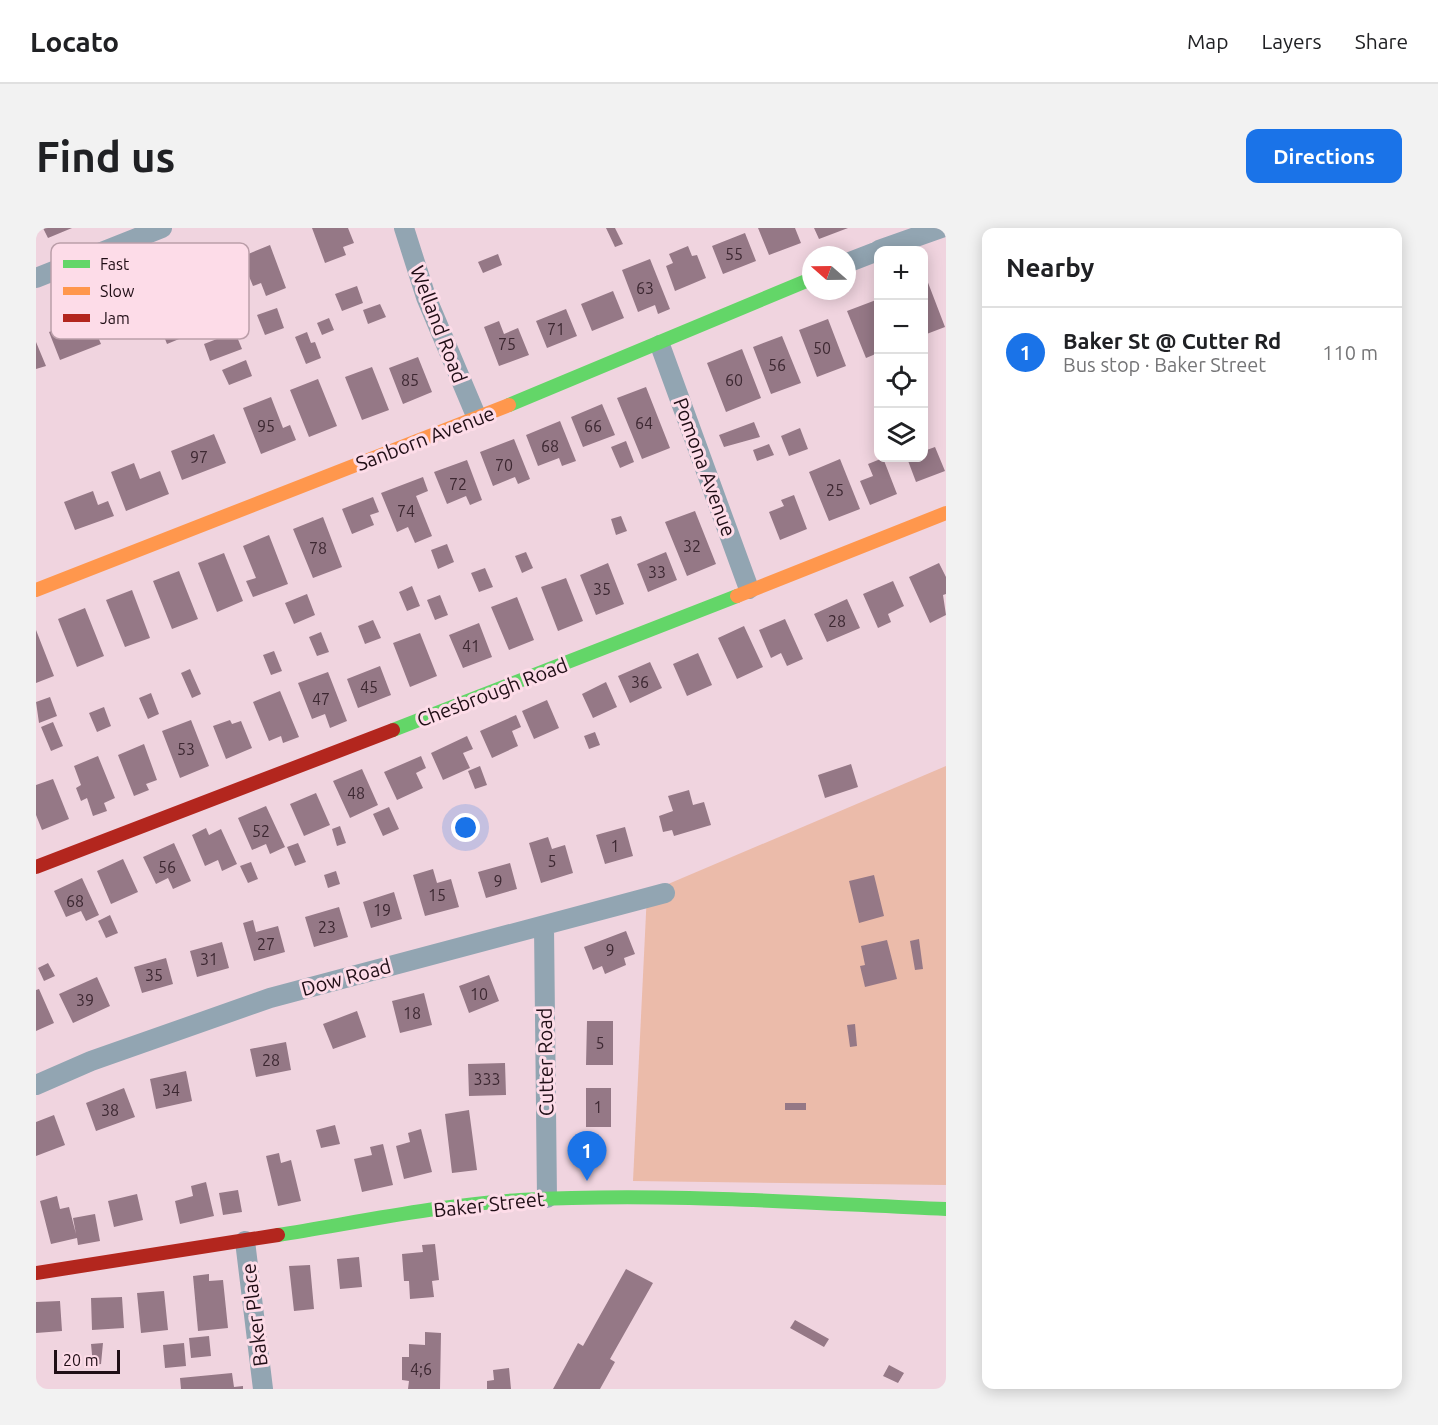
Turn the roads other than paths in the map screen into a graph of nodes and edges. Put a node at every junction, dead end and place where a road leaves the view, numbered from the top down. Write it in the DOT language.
graph roads {
  1 [pos="162,228"];
  2 [pos="404,228"];
  3 [pos="941,228"];
  4 [pos="124,243"];
  5 [pos="892,246"];
  6 [pos="874,253"];
  7 [pos="856,260"];
  8 [pos="51,272"];
  9 [pos="36,278"];
  10 [pos="802,283"];
  11 [pos="660,345"];
  12 [pos="477,418"];
  13 [pos="946,513"];
  14 [pos="749,589"];
  15 [pos="36,590"];
  16 [pos="36,867"];
  17 [pos="665,893"];
  18 [pos="543,927"];
  19 [pos="36,1085"];
  20 [pos="547,1198"];
  21 [pos="945,1209"];
  22 [pos="245,1241"];
  23 [pos="36,1273"];
  24 [pos="262,1389"];
  1 -- 4 [label="street"];
  2 -- 12 [label="street, Welland Road"];
  3 -- 5 [label="street"];
  6 -- 7 [label="street"];
  8 -- 9 [label="street"];
  10 -- 11 [label="street, Sanborn Avenue"];
  11 -- 12 [label="street, Sanborn Avenue"];
  11 -- 14 [label="street, Pomona Avenue"];
  12 -- 15 [label="street, Sanborn Avenue"];
  13 -- 14 [label="street, Chesbrough Road"];
  14 -- 16 [label="street, Chesbrough Road"];
  17 -- 18 [label="street, Dow Road"];
  18 -- 19 [label="street, Dow Road"];
  18 -- 20 [label="street, Cutter Road"];
  20 -- 21 [label="street, Baker Street"];
  20 -- 22 [label="street, Baker Street"];
  22 -- 23 [label="street, Baker Street"];
  22 -- 24 [label="street, Baker Place"];
}
